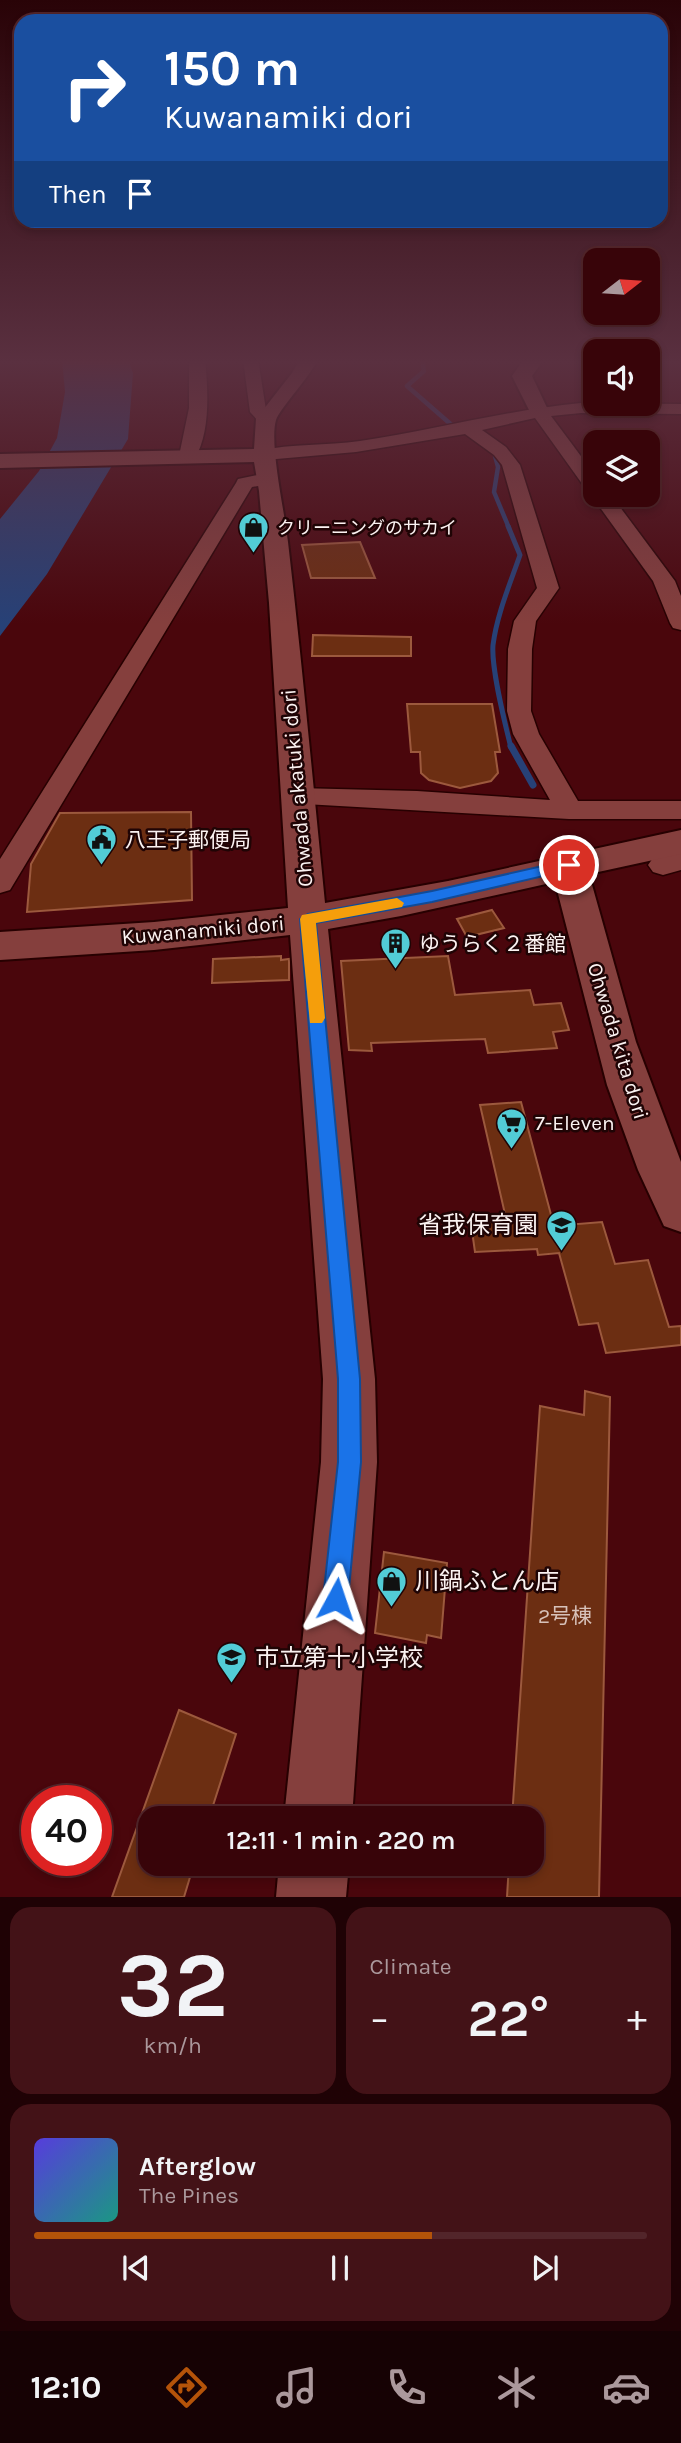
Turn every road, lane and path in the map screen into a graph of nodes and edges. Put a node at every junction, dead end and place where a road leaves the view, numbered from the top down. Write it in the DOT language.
graph roads {
  1 [pos="187,448"];
  2 [pos="266,448"];
  3 [pos="346,448"];
  4 [pos="495,448"];
  5 [pos="565,448"];
  6 [pos="182,457"];
  7 [pos="0,461"];
  8 [pos="266,467"];
  9 [pos="583,472"];
  10 [pos="610,507"];
  11 [pos="681,622"];
  12 [pos="297,797"];
  13 [pos="569,810"];
  14 [pos="681,810"];
  15 [pos="675,855"];
  16 [pos="569,865"];
  17 [pos="0,883"];
  18 [pos="308,919"];
  19 [pos="0,946"];
  20 [pos="681,1212"];
  21 [pos="319,1806"];
  22 [pos="313,1876"];
  23 [pos="311,1897"];
  1 -- 6 [label="street"];
  2 -- 8 [label="street, Ohwada akatuki dori"];
  3 -- 8 [label="street"];
  4 -- 13 [label="street"];
  5 -- 9 [label="street"];
  6 -- 7 [label="street"];
  6 -- 8 [label="street"];
  8 -- 12 [label="street, Ohwada akatuki dori"];
  8 -- 17 [label="street"];
  10 -- 11 [label="street"];
  12 -- 13 [label="street"];
  12 -- 18 [label="street, Ohwada akatuki dori"];
  13 -- 14 [label="street"];
  15 -- 16 [label="street, Kuwanamiki dori"];
  16 -- 18 [label="street, Kuwanamiki dori"];
  16 -- 20 [label="street, Ohwada kita dori"];
  18 -- 19 [label="street, Kuwanamiki dori"];
  18 -- 21 [label="street, Ohwada akatuki dori"];
  22 -- 23 [label="street"];
}
